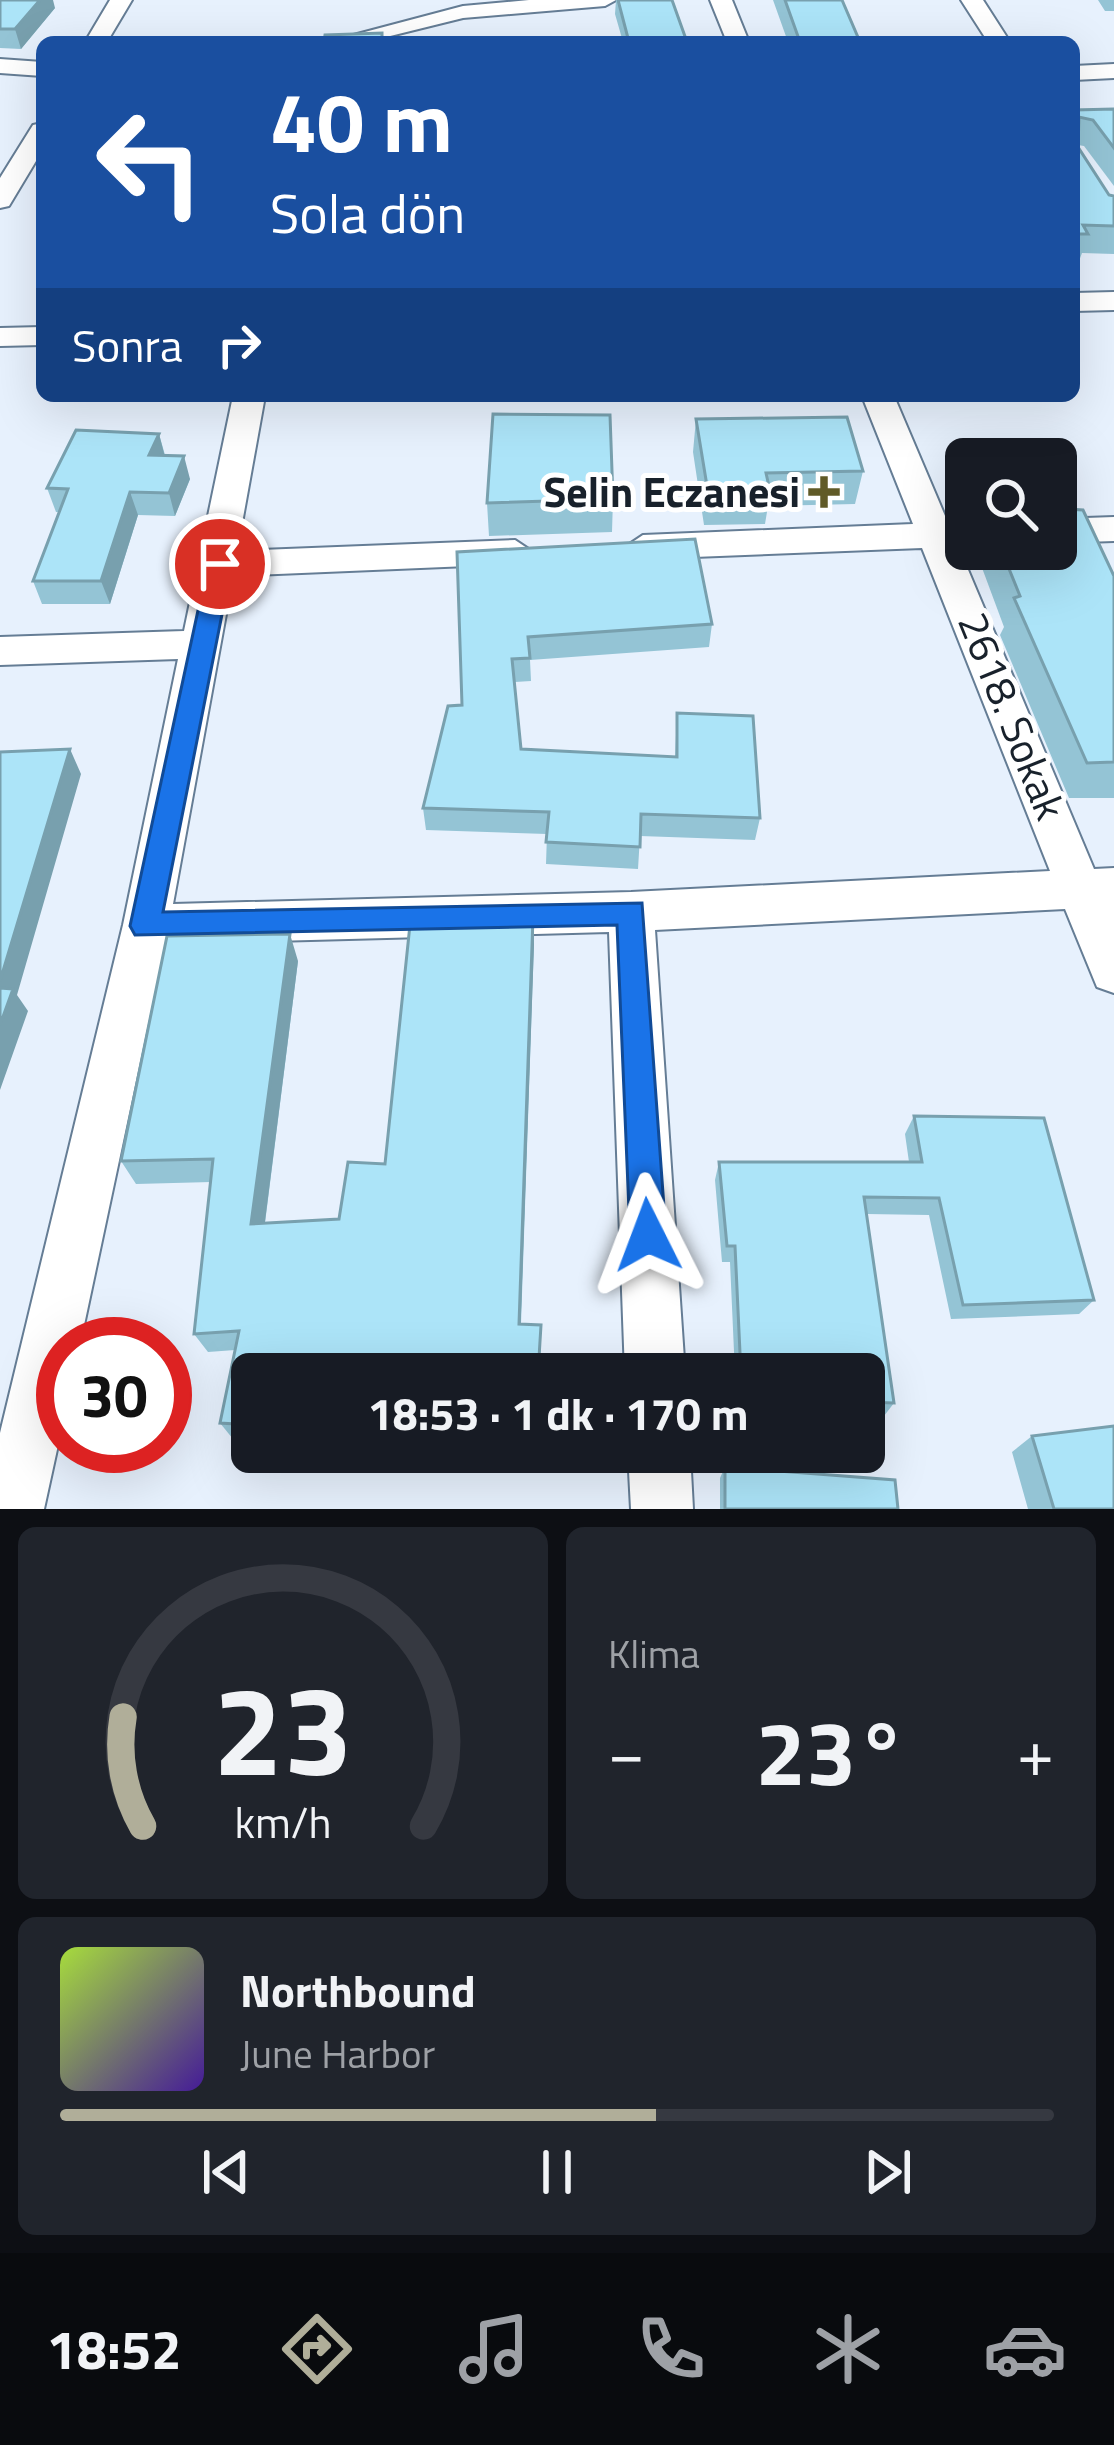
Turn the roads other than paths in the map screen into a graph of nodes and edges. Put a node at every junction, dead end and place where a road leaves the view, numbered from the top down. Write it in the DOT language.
graph roads {
  1 [pos="122,0"];
  2 [pos="383,0"];
  3 [pos="605,0"];
  4 [pos="721,0"];
  5 [pos="972,0"];
  6 [pos="382,31"];
  7 [pos="100,36"];
  8 [pos="362,36"];
  9 [pos="736,36"];
  10 [pos="995,36"];
  11 [pos="0,66"];
  12 [pos="36,69"];
  13 [pos="1114,71"];
  14 [pos="1080,73"];
  15 [pos="36,140"];
  16 [pos="0,200"];
  17 [pos="1114,301"];
  18 [pos="1080,302"];
  19 [pos="36,336"];
  20 [pos="0,338"];
  21 [pos="248,402"];
  22 [pos="881,402"];
  23 [pos="945,522"];
  24 [pos="1114,529"];
  25 [pos="1077,530"];
  26 [pos="945,535"];
  27 [pos="603,549"];
  28 [pos="555,551"];
  29 [pos="220,564"];
  30 [pos="966,570"];
  31 [pos="203,644"];
  32 [pos="0,651"];
  33 [pos="1098,888"];
  34 [pos="631,912"];
  35 [pos="146,926"];
  36 [pos="1114,972"];
  37 [pos="654,1353"];
  38 [pos="660,1473"];
  39 [pos="13,1509"];
  40 [pos="662,1509"];
  1 -- 7 [label="street"];
  2 -- 6 [label="street"];
  3 -- 6 [label="street"];
  4 -- 9 [label="street"];
  5 -- 10 [label="street"];
  6 -- 8 [label="street"];
  11 -- 12 [label="street"];
  13 -- 14 [label="street"];
  15 -- 16 [label="street"];
  17 -- 18 [label="street"];
  19 -- 20 [label="street"];
  21 -- 29 [label="street"];
  22 -- 23 [label="street, 2618. Sokak"];
  24 -- 25 [label="street"];
  26 -- 27 [label="street"];
  28 -- 29 [label="street"];
  29 -- 31 [label="street"];
  30 -- 33 [label="street, 2618. Sokak"];
  31 -- 32 [label="street"];
  31 -- 35 [label="street"];
  33 -- 34 [label="street"];
  33 -- 36 [label="street, 2618. Sokak"];
  34 -- 35 [label="street"];
  34 -- 37 [label="street"];
  35 -- 39 [label="street"];
  38 -- 40 [label="street"];
}
